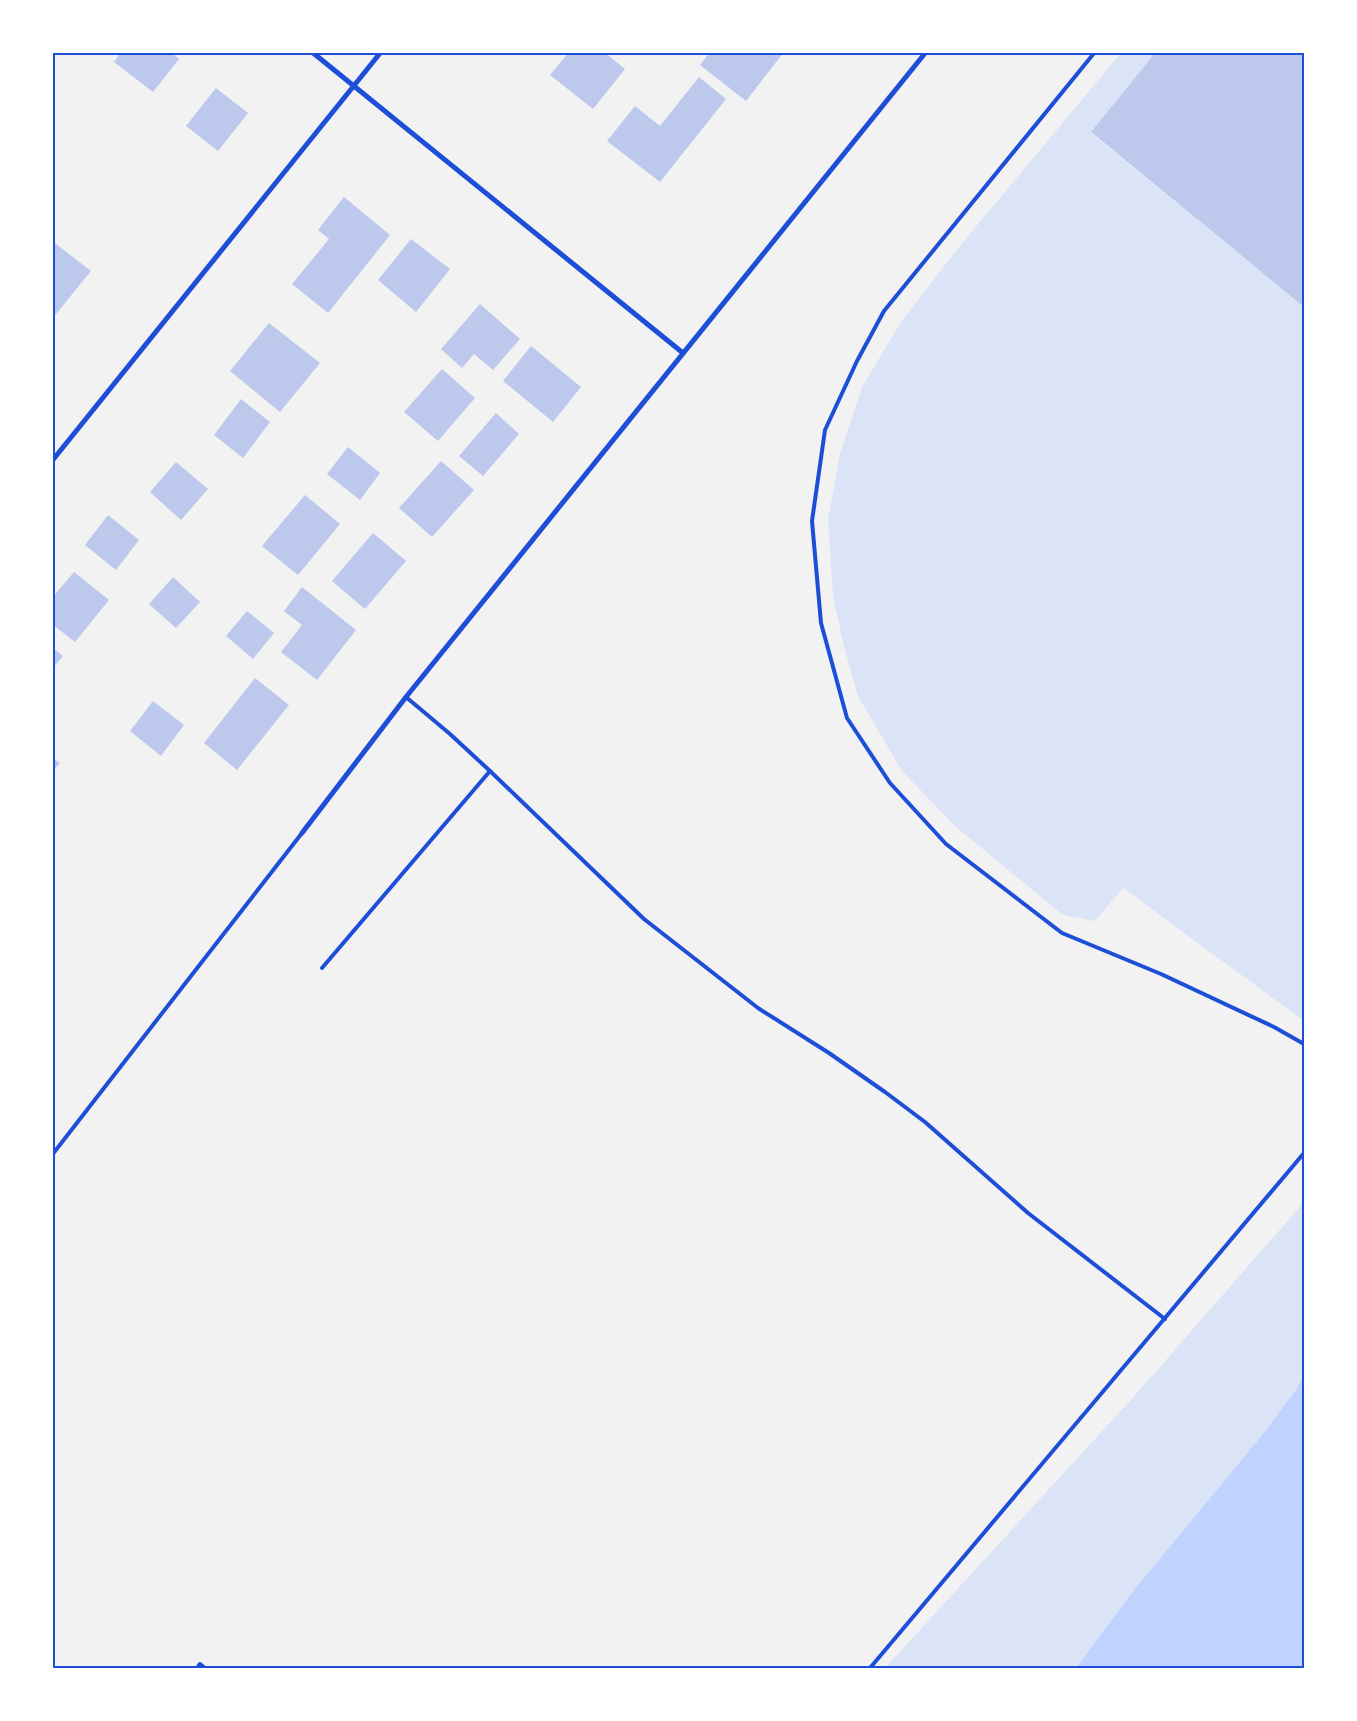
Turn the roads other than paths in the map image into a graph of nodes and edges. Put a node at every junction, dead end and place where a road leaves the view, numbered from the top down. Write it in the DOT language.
graph roads {
  1 [pos="312,52"];
  2 [pos="381,52"];
  3 [pos="926,52"];
  4 [pos="1095,52"];
  5 [pos="354,86"];
  6 [pos="683,353"];
  7 [pos="52,461"];
  8 [pos="406,697"];
  9 [pos="490,771"];
  10 [pos="302,833"];
  11 [pos="322,968"];
  12 [pos="1304,1044"];
  13 [pos="1304,1153"];
  14 [pos="52,1155"];
  15 [pos="1165,1319"];
  16 [pos="197,1668"];
  17 [pos="205,1668"];
  18 [pos="870,1668"];
  1 -- 5 [label="street"];
  2 -- 5 [label="street"];
  3 -- 6 [label="street"];
  4 -- 12 [label="lane"];
  5 -- 6 [label="street"];
  5 -- 7 [label="street"];
  6 -- 8 [label="street"];
  8 -- 9 [label="lane"];
  8 -- 10 [label="street"];
  9 -- 11 [label="lane"];
  9 -- 15 [label="lane"];
  10 -- 14 [label="lane"];
  13 -- 15 [label="lane"];
  15 -- 18 [label="lane"];
  16 -- 17 [label="lane"];
}
